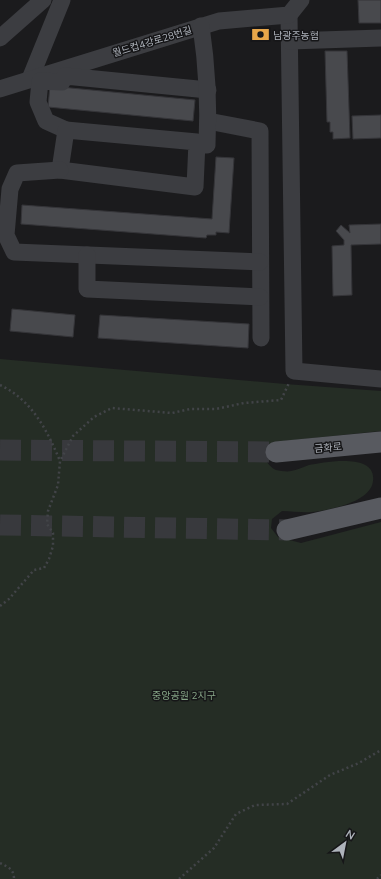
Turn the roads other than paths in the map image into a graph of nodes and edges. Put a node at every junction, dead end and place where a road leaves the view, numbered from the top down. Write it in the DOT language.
graph roads {
  1 [pos="43,0"];
  2 [pos="62,0"];
  3 [pos="301,0"];
  4 [pos="289,15"];
  5 [pos="201,26"];
  6 [pos="0,38"];
  7 [pos="381,38"];
  8 [pos="290,41"];
  9 [pos="30,79"];
  10 [pos="0,89"];
  11 [pos="208,90"];
  12 [pos="208,121"];
  13 [pos="66,130"];
  14 [pos="197,142"];
  15 [pos="60,170"];
  16 [pos="88,255"];
  17 [pos="260,262"];
  18 [pos="260,297"];
  19 [pos="261,338"];
  20 [pos="381,379"];
  21 [pos="381,442"];
  22 [pos="276,452"];
  23 [pos="381,508"];
  24 [pos="287,530"];
  1 -- 6 [label="street"];
  2 -- 9 [label="street"];
  3 -- 4 [label="street"];
  4 -- 5 [label="street, 월드컵4강로28번길"];
  4 -- 8 [label="street"];
  5 -- 9 [label="street, 월드컵4강로28번길"];
  5 -- 11 [label="street"];
  7 -- 8 [label="street"];
  8 -- 20 [label="street"];
  9 -- 10 [label="street, 월드컵4강로28번길"];
  11 -- 12 [label="street"];
  11 -- 13 [label="street"];
  12 -- 14 [label="street"];
  12 -- 17 [label="street"];
  13 -- 14 [label="street"];
  13 -- 15 [label="street"];
  14 -- 15 [label="street"];
  15 -- 16 [label="street"];
  16 -- 17 [label="street"];
  16 -- 18 [label="street"];
  17 -- 18 [label="street"];
  18 -- 19 [label="street"];
  21 -- 22 [label="main road, 금화로"];
  23 -- 24 [label="main road"];
}
